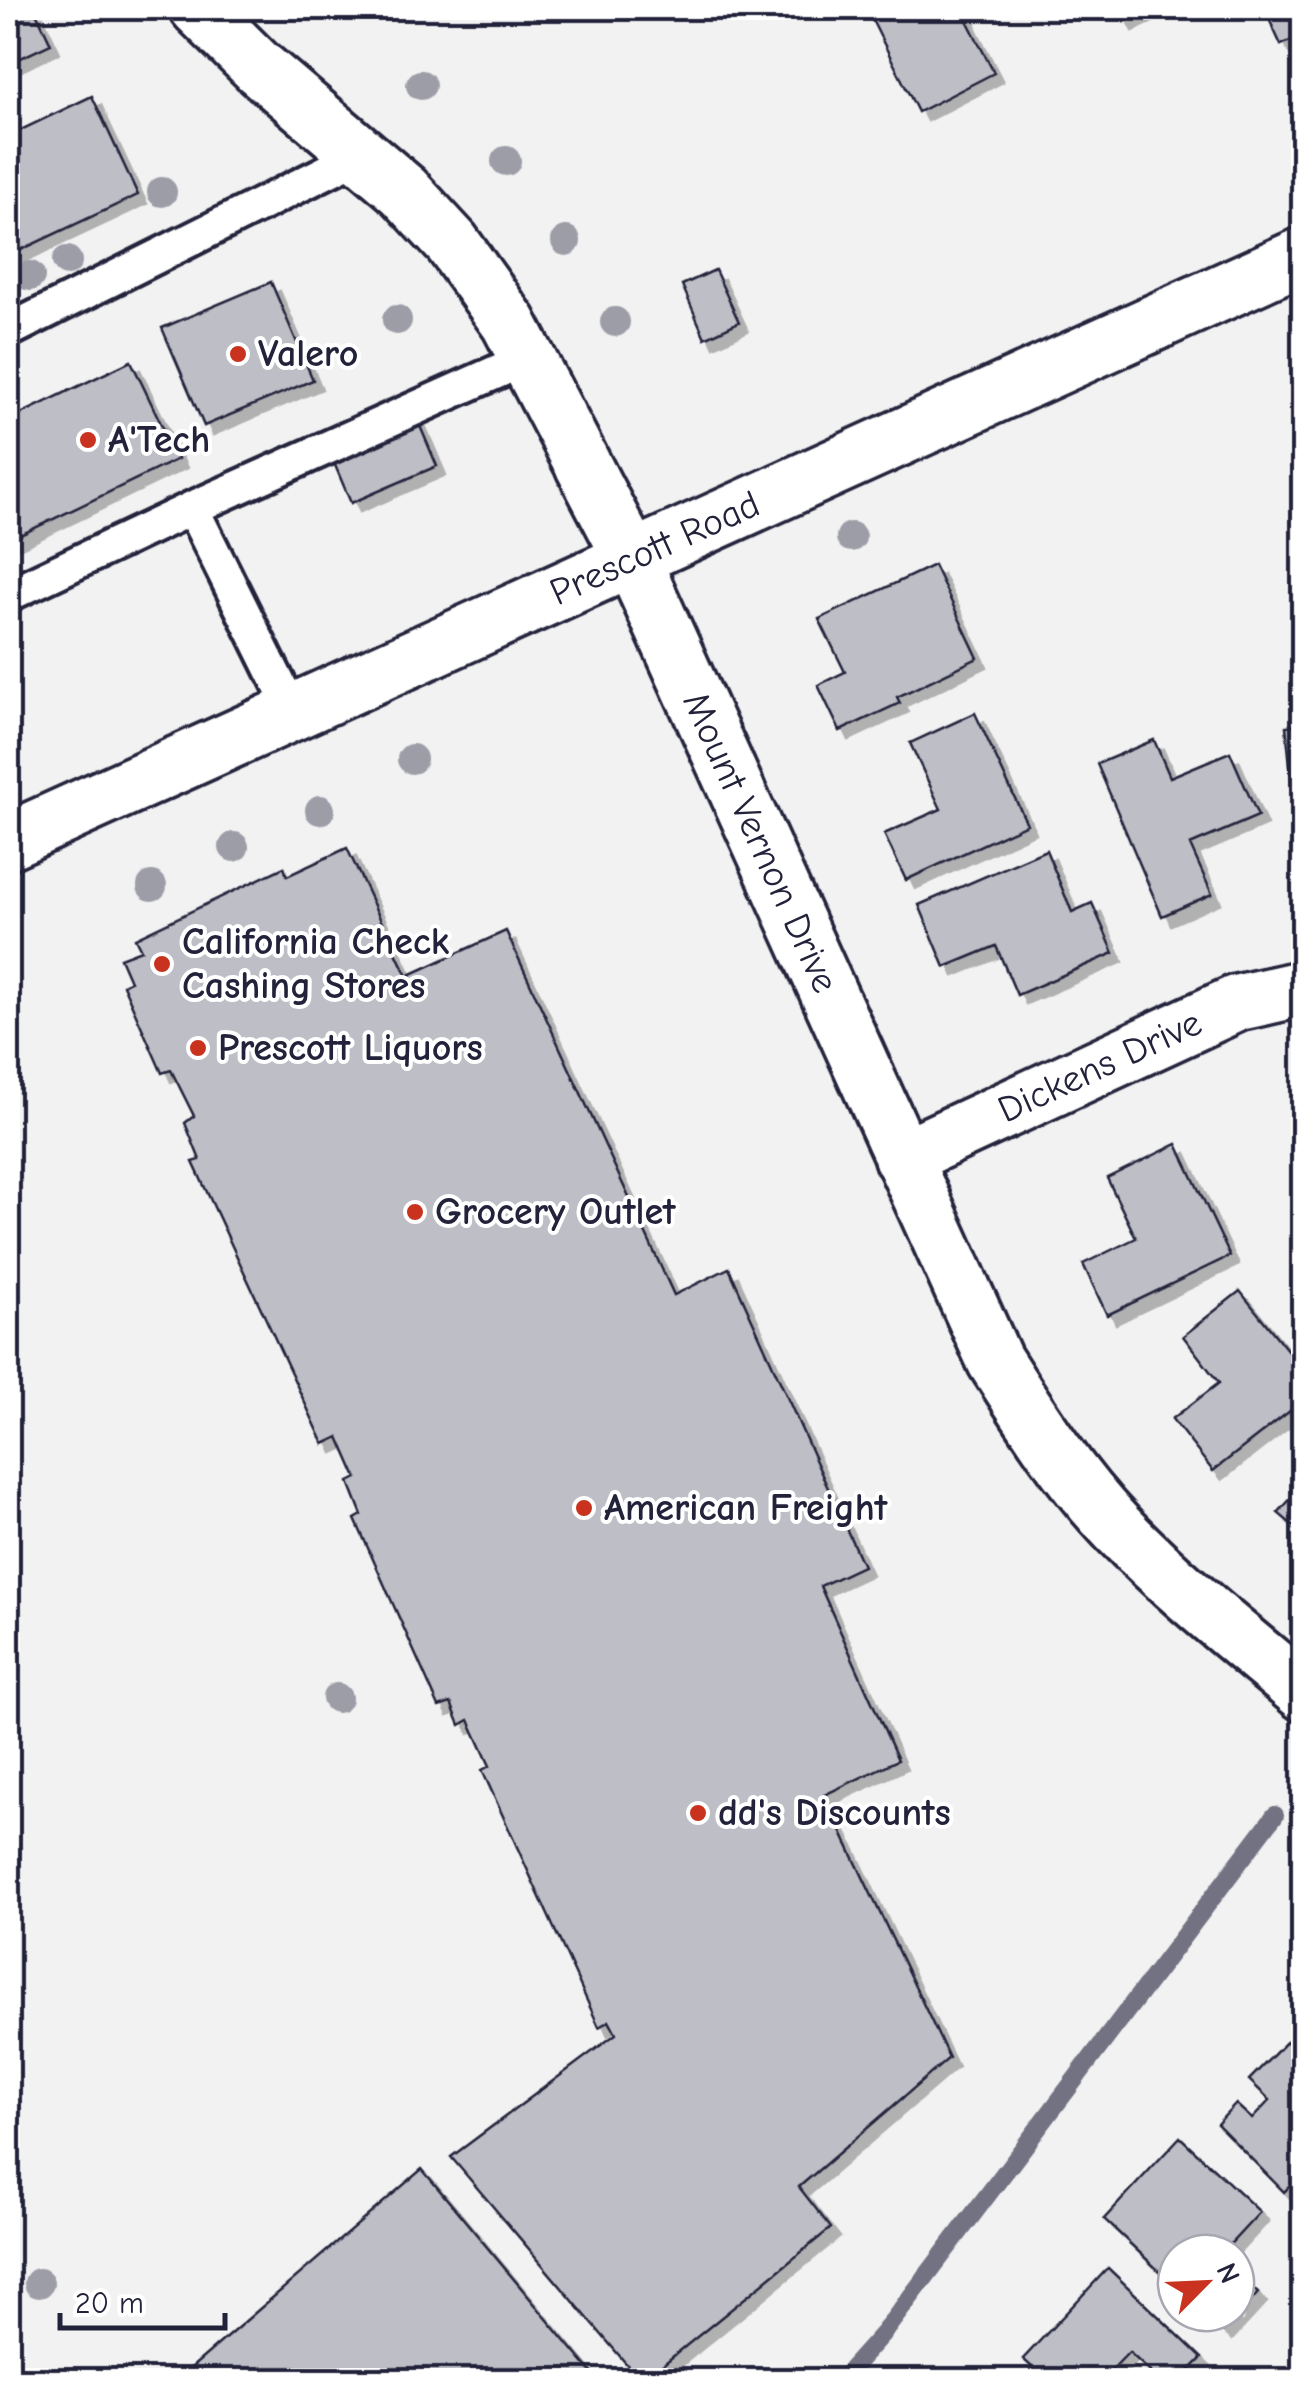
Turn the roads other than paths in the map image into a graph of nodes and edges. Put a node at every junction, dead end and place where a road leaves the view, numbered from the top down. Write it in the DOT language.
graph roads {
  1 [pos="198,8"];
  2 [pos="362,154"];
  3 [pos="1304,254"];
  4 [pos="8,331"];
  5 [pos="528,358"];
  6 [pos="192,508"];
  7 [pos="632,558"];
  8 [pos="8,595"];
  9 [pos="292,712"];
  10 [pos="8,840"];
  11 [pos="1304,988"];
  12 [pos="902,1158"];
  13 [pos="1304,1693"];
  1 -- 2 [label="street, Mount Vernon Drive"];
  2 -- 4 [label="lane"];
  2 -- 5 [label="street, Mount Vernon Drive"];
  3 -- 7 [label="street, Prescott Road"];
  5 -- 6 [label="lane"];
  5 -- 7 [label="street, Mount Vernon Drive"];
  6 -- 8 [label="lane"];
  6 -- 9 [label="lane"];
  7 -- 9 [label="street, Prescott Road"];
  7 -- 12 [label="street, Mount Vernon Drive"];
  9 -- 10 [label="street, Prescott Road"];
  11 -- 12 [label="street, Dickens Drive"];
  12 -- 13 [label="street, Mount Vernon Drive"];
}
